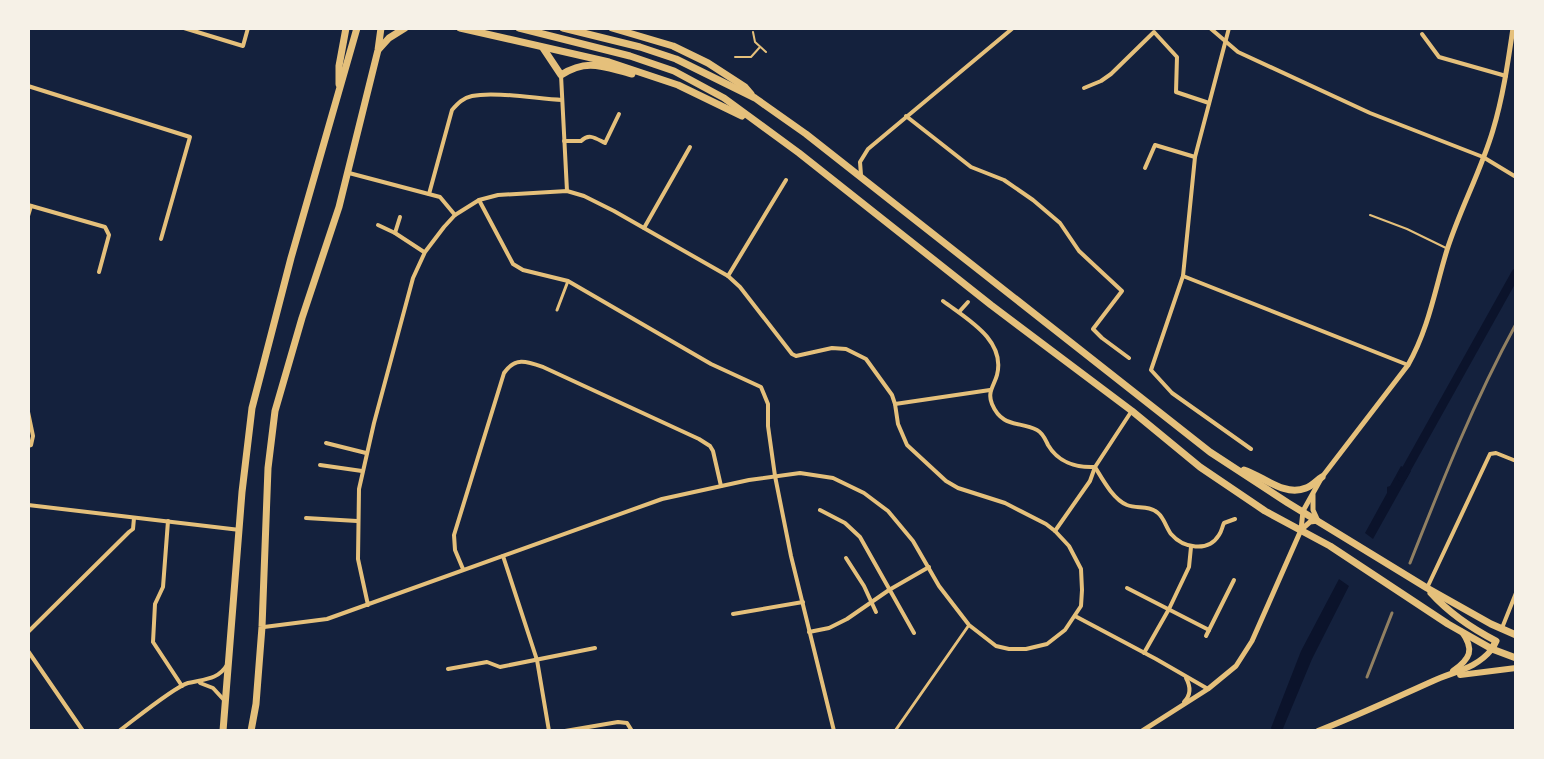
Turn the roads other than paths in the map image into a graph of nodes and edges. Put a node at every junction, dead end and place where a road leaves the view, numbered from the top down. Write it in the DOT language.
graph roads {
  1 [pos="184,28"];
  2 [pos="248,28"];
  3 [pos="346,28"];
  4 [pos="357,28"];
  5 [pos="381,28"];
  6 [pos="405,28"];
  7 [pos="519,28"];
  8 [pos="563,28"];
  9 [pos="612,28"];
  10 [pos="1013,28"];
  11 [pos="1210,28"];
  12 [pos="1229,28"];
  13 [pos="1513,28"];
  14 [pos="463,29"];
  15 [pos="753,32"];
  16 [pos="1422,34"];
  17 [pos="1224,41"];
  18 [pos="541,47"];
  19 [pos="760,47"];
  20 [pos="378,50"];
  21 [pos="766,52"];
  22 [pos="735,57"];
  23 [pos="1509,62"];
  24 [pos="1516,64"];
  25 [pos="561,75"];
  26 [pos="1506,76"];
  27 [pos="678,85"];
  28 [pos="28,86"];
  29 [pos="1084,88"];
  30 [pos="340,91"];
  31 [pos="755,98"];
  32 [pos="562,100"];
  33 [pos="1209,103"];
  34 [pos="619,114"];
  35 [pos="906,116"];
  36 [pos="758,124"];
  37 [pos="564,141"];
  38 [pos="690,147"];
  39 [pos="1195,157"];
  40 [pos="1483,157"];
  41 [pos="1145,168"];
  42 [pos="348,172"];
  43 [pos="1516,177"];
  44 [pos="862,178"];
  45 [pos="786,180"];
  46 [pos="567,191"];
  47 [pos="429,194"];
  48 [pos="479,200"];
  49 [pos="29,206"];
  50 [pos="455,215"];
  51 [pos="1370,215"];
  52 [pos="28,216"];
  53 [pos="400,217"];
  54 [pos="378,225"];
  55 [pos="644,228"];
  56 [pos="395,233"];
  57 [pos="161,239"];
  58 [pos="1447,249"];
  59 [pos="425,252"];
  60 [pos="99,272"];
  61 [pos="728,276"];
  62 [pos="1183,276"];
  63 [pos="568,281"];
  64 [pos="943,301"];
  65 [pos="968,302"];
  66 [pos="557,310"];
  67 [pos="959,313"];
  68 [pos="1129,358"];
  69 [pos="1408,365"];
  70 [pos="990,390"];
  71 [pos="895,404"];
  72 [pos="1132,411"];
  73 [pos="28,412"];
  74 [pos="326,443"];
  75 [pos="28,446"];
  76 [pos="1251,449"];
  77 [pos="366,453"];
  78 [pos="1516,461"];
  79 [pos="320,465"];
  80 [pos="1230,465"];
  81 [pos="1095,467"];
  82 [pos="362,471"];
  83 [pos="775,476"];
  84 [pos="1322,477"];
  85 [pos="721,486"];
  86 [pos="1314,493"];
  87 [pos="28,505"];
  88 [pos="820,510"];
  89 [pos="1303,511"];
  90 [pos="134,518"];
  91 [pos="306,518"];
  92 [pos="1235,519"];
  93 [pos="168,521"];
  94 [pos="357,521"];
  95 [pos="1318,521"];
  96 [pos="240,530"];
  97 [pos="1301,530"];
  98 [pos="1055,531"];
  99 [pos="1191,547"];
  100 [pos="503,556"];
  101 [pos="846,558"];
  102 [pos="929,567"];
  103 [pos="463,569"];
  104 [pos="1234,580"];
  105 [pos="1127,588"];
  106 [pos="1427,588"];
  107 [pos="889,590"];
  108 [pos="1516,593"];
  109 [pos="803,602"];
  110 [pos="871,602"];
  111 [pos="368,605"];
  112 [pos="1169,609"];
  113 [pos="876,612"];
  114 [pos="733,614"];
  115 [pos="1075,616"];
  116 [pos="969,625"];
  117 [pos="262,627"];
  118 [pos="1501,629"];
  119 [pos="1209,630"];
  120 [pos="1461,631"];
  121 [pos="28,632"];
  122 [pos="809,632"];
  123 [pos="914,633"];
  124 [pos="1516,635"];
  125 [pos="1206,636"];
  126 [pos="595,648"];
  127 [pos="1492,649"];
  128 [pos="28,651"];
  129 [pos="1144,653"];
  130 [pos="1516,658"];
  131 [pos="537,660"];
  132 [pos="229,661"];
  133 [pos="1516,668"];
  134 [pos="448,669"];
  135 [pos="1185,676"];
  136 [pos="1439,678"];
  137 [pos="195,683"];
  138 [pos="182,686"];
  139 [pos="1208,689"];
  140 [pos="225,703"];
  141 [pos="1179,706"];
  142 [pos="83,731"];
  143 [pos="119,731"];
  144 [pos="223,731"];
  145 [pos="254,731"];
  146 [pos="549,731"];
  147 [pos="565,731"];
  148 [pos="632,731"];
  149 [pos="834,731"];
  150 [pos="895,731"];
  151 [pos="1142,731"];
  152 [pos="1318,731"];
  1 -- 2 [label="street"];
  3 -- 30 [label="highway"];
  4 -- 30 [label="highway"];
  5 -- 20 [label="highway"];
  6 -- 20 [label="highway"];
  7 -- 36 [label="highway"];
  8 -- 31 [label="highway"];
  9 -- 31 [label="highway"];
  10 -- 35 [label="street"];
  11 -- 17 [label="street"];
  12 -- 17 [label="street"];
  13 -- 23 [label="street"];
  14 -- 18 [label="highway"];
  15 -- 19 [label="lane"];
  16 -- 26 [label="street"];
  17 -- 33 [label="street"];
  17 -- 40 [label="street"];
  18 -- 25 [label="highway"];
  18 -- 27 [label="highway"];
  19 -- 21 [label="lane"];
  19 -- 22 [label="lane"];
  20 -- 42 [label="highway"];
  23 -- 24 [label="street"];
  23 -- 26 [label="street"];
  25 -- 27 [label="highway"];
  25 -- 32 [label="street"];
  26 -- 40 [label="street"];
  27 -- 36 [label="highway"];
  28 -- 57 [label="street"];
  29 -- 33 [label="street"];
  30 -- 96 [label="highway"];
  31 -- 44 [label="highway"];
  32 -- 37 [label="street"];
  32 -- 47 [label="street"];
  33 -- 39 [label="street"];
  34 -- 37 [label="street"];
  35 -- 44 [label="street"];
  35 -- 68 [label="street"];
  36 -- 72 [label="highway"];
  37 -- 46 [label="street"];
  38 -- 55 [label="street"];
  39 -- 41 [label="street"];
  39 -- 62 [label="street"];
  40 -- 43 [label="street"];
  40 -- 58 [label="street"];
  42 -- 47 [label="street"];
  42 -- 117 [label="highway"];
  44 -- 80 [label="highway"];
  45 -- 61 [label="street"];
  46 -- 48 [label="street"];
  46 -- 55 [label="street"];
  47 -- 50 [label="street"];
  48 -- 50 [label="street"];
  48 -- 63 [label="street"];
  49 -- 52 [label="street"];
  49 -- 60 [label="street"];
  50 -- 59 [label="street"];
  51 -- 58 [label="lane"];
  53 -- 56 [label="street"];
  54 -- 56 [label="street"];
  55 -- 61 [label="street"];
  56 -- 59 [label="street"];
  58 -- 69 [label="street"];
  59 -- 77 [label="street"];
  61 -- 71 [label="street"];
  62 -- 69 [label="street"];
  62 -- 76 [label="street"];
  63 -- 66 [label="street"];
  63 -- 83 [label="street"];
  64 -- 67 [label="street"];
  65 -- 67 [label="street"];
  67 -- 70 [label="street"];
  69 -- 84 [label="street"];
  70 -- 71 [label="street"];
  70 -- 81 [label="street"];
  71 -- 98 [label="street"];
  72 -- 81 [label="street"];
  72 -- 97 [label="highway"];
  73 -- 75 [label="street"];
  74 -- 77 [label="street"];
  77 -- 82 [label="street"];
  78 -- 106 [label="street"];
  79 -- 82 [label="street"];
  80 -- 84 [label="highway"];
  80 -- 89 [label="highway"];
  81 -- 98 [label="street"];
  81 -- 99 [label="street"];
  82 -- 94 [label="street"];
  83 -- 85 [label="street"];
  83 -- 102 [label="street"];
  83 -- 109 [label="street"];
  84 -- 86 [label="street"];
  85 -- 100 [label="street"];
  85 -- 103 [label="street"];
  86 -- 89 [label="street"];
  86 -- 95 [label="street"];
  87 -- 90 [label="street"];
  88 -- 107 [label="street"];
  89 -- 95 [label="highway"];
  89 -- 97 [label="street"];
  90 -- 93 [label="street"];
  90 -- 121 [label="street"];
  91 -- 94 [label="street"];
  92 -- 99 [label="street"];
  93 -- 96 [label="street"];
  93 -- 138 [label="street"];
  94 -- 111 [label="street"];
  95 -- 97 [label="street"];
  95 -- 106 [label="highway"];
  96 -- 132 [label="highway"];
  97 -- 120 [label="highway"];
  97 -- 139 [label="street"];
  98 -- 115 [label="street"];
  99 -- 112 [label="street"];
  100 -- 103 [label="street"];
  100 -- 131 [label="street"];
  101 -- 110 [label="street"];
  102 -- 107 [label="street"];
  102 -- 116 [label="street"];
  103 -- 111 [label="street"];
  104 -- 119 [label="street"];
  105 -- 112 [label="street"];
  106 -- 118 [label="highway"];
  106 -- 127 [label="highway"];
  107 -- 110 [label="street"];
  107 -- 123 [label="street"];
  108 -- 118 [label="street"];
  109 -- 114 [label="street"];
  109 -- 122 [label="street"];
  110 -- 113 [label="street"];
  110 -- 122 [label="street"];
  111 -- 117 [label="street"];
  112 -- 119 [label="street"];
  112 -- 129 [label="street"];
  115 -- 116 [label="street"];
  115 -- 129 [label="street"];
  116 -- 150 [label="street"];
  117 -- 145 [label="highway"];
  118 -- 124 [label="highway"];
  119 -- 125 [label="street"];
  120 -- 127 [label="highway"];
  120 -- 136 [label="main road"];
  122 -- 149 [label="street"];
  126 -- 131 [label="street"];
  127 -- 130 [label="highway"];
  127 -- 136 [label="main road"];
  128 -- 142 [label="street"];
  129 -- 135 [label="street"];
  131 -- 134 [label="street"];
  131 -- 146 [label="street"];
  132 -- 137 [label="street"];
  132 -- 140 [label="highway"];
  133 -- 136 [label="main road"];
  135 -- 139 [label="street"];
  135 -- 141 [label="street"];
  136 -- 152 [label="main road"];
  137 -- 138 [label="street"];
  137 -- 140 [label="street"];
  138 -- 143 [label="street"];
  139 -- 141 [label="street"];
  140 -- 144 [label="highway"];
  141 -- 151 [label="street"];
  147 -- 148 [label="street"];
}
